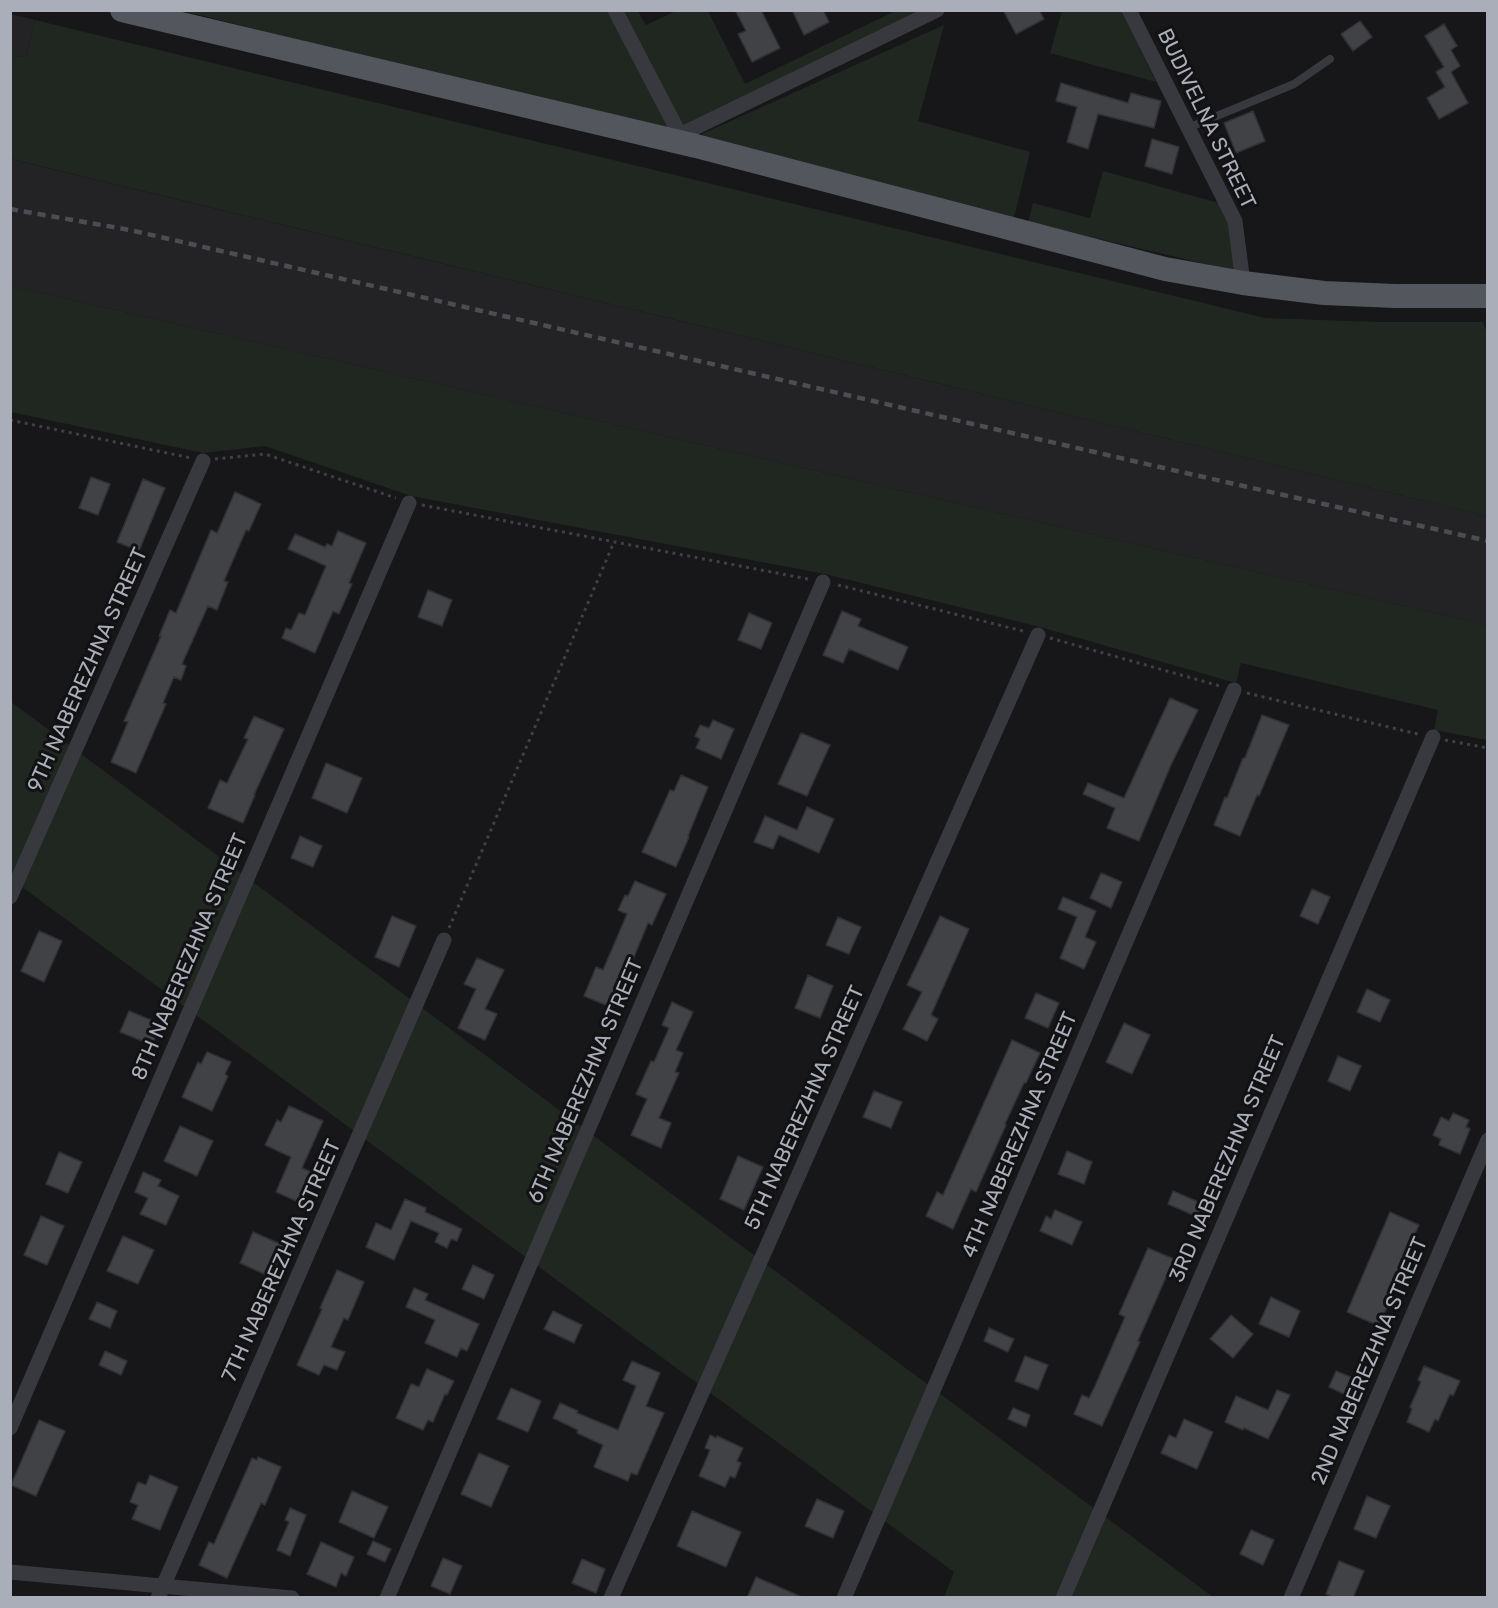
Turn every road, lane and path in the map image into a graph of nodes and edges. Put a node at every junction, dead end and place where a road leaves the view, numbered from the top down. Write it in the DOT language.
graph roads {
  1 [pos="122,10"];
  2 [pos="615,10"];
  3 [pos="937,10"];
  4 [pos="1129,10"];
  5 [pos="1330,59"];
  6 [pos="1188,128"];
  7 [pos="688,140"];
  8 [pos="1243,283"];
  9 [pos="1488,296"];
  10 [pos="10,420"];
  11 [pos="203,460"];
  12 [pos="409,503"];
  13 [pos="614,542"];
  14 [pos="823,582"];
  15 [pos="1038,635"];
  16 [pos="1234,690"];
  17 [pos="1433,737"];
  18 [pos="1488,748"];
  19 [pos="10,897"];
  20 [pos="444,940"];
  21 [pos="1488,1140"];
  22 [pos="10,1428"];
  23 [pos="10,1572"];
  24 [pos="161,1592"];
  25 [pos="292,1598"];
  26 [pos="387,1598"];
  27 [pos="611,1598"];
  28 [pos="843,1598"];
  29 [pos="1063,1598"];
  30 [pos="1291,1598"];
  1 -- 7 [label="main road"];
  2 -- 7 [label="street"];
  3 -- 7 [label="street"];
  4 -- 6 [label="street, BUDIVELNA STREET"];
  5 -- 6 [label="lane"];
  6 -- 8 [label="street, BUDIVELNA STREET"];
  7 -- 8 [label="main road"];
  8 -- 9 [label="main road"];
  10 -- 11 [label="path"];
  11 -- 12 [label="path"];
  11 -- 19 [label="street, 9TH NABEREZHNA STREET"];
  12 -- 13 [label="path"];
  12 -- 22 [label="street, 8TH NABEREZHNA STREET"];
  13 -- 14 [label="path"];
  13 -- 20 [label="path"];
  14 -- 15 [label="path"];
  14 -- 26 [label="street, 6TH NABEREZHNA STREET"];
  15 -- 16 [label="path"];
  15 -- 27 [label="street, 5TH NABEREZHNA STREET"];
  16 -- 17 [label="path"];
  16 -- 28 [label="street, 4TH NABEREZHNA STREET"];
  17 -- 18 [label="path"];
  17 -- 29 [label="street, 3RD NABEREZHNA STREET"];
  20 -- 24 [label="street, 7TH NABEREZHNA STREET"];
  21 -- 30 [label="street, 2ND NABEREZHNA STREET"];
  23 -- 24 [label="street"];
  24 -- 25 [label="street"];
}
